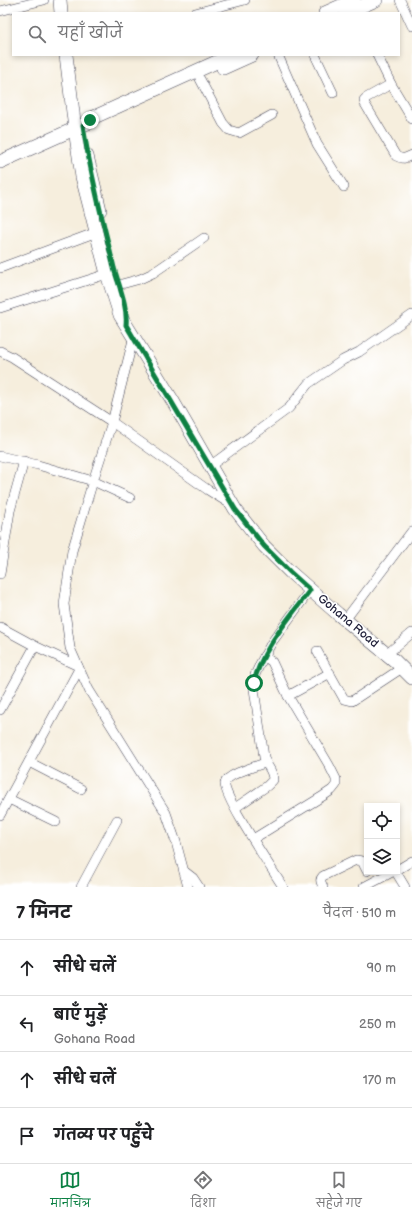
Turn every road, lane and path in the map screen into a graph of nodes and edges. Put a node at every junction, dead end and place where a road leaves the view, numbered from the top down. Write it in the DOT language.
graph roads {
  1 [pos="44,0"];
  2 [pos="60,0"];
  3 [pos="69,0"];
  4 [pos="245,0"];
  5 [pos="376,0"];
  6 [pos="400,0"];
  7 [pos="353,9"];
  8 [pos="0,11"];
  9 [pos="61,12"];
  10 [pos="70,12"];
  11 [pos="199,12"];
  12 [pos="332,12"];
  13 [pos="412,26"];
  14 [pos="66,56"];
  15 [pos="75,56"];
  16 [pos="230,56"];
  17 [pos="250,56"];
  18 [pos="278,56"];
  19 [pos="315,56"];
  20 [pos="377,56"];
  21 [pos="200,79"];
  22 [pos="391,84"];
  23 [pos="333,93"];
  24 [pos="272,115"];
  25 [pos="412,119"];
  26 [pos="82,126"];
  27 [pos="412,155"];
  28 [pos="0,162"];
  29 [pos="344,187"];
  30 [pos="97,232"];
  31 [pos="204,238"];
  32 [pos="0,268"];
  33 [pos="107,274"];
  34 [pos="118,285"];
  35 [pos="0,308"];
  36 [pos="412,314"];
  37 [pos="126,325"];
  38 [pos="134,336"];
  39 [pos="0,351"];
  40 [pos="112,422"];
  41 [pos="0,456"];
  42 [pos="24,461"];
  43 [pos="210,466"];
  44 [pos="93,481"];
  45 [pos="130,498"];
  46 [pos="233,506"];
  47 [pos="412,531"];
  48 [pos="0,574"];
  49 [pos="310,590"];
  50 [pos="345,620"];
  51 [pos="0,627"];
  52 [pos="412,633"];
  53 [pos="35,646"];
  54 [pos="317,651"];
  55 [pos="387,654"];
  56 [pos="264,656"];
  57 [pos="79,668"];
  58 [pos="402,668"];
  59 [pos="330,673"];
  60 [pos="412,678"];
  61 [pos="288,696"];
  62 [pos="0,710"];
  63 [pos="29,762"];
  64 [pos="265,763"];
  65 [pos="81,789"];
  66 [pos="9,799"];
  67 [pos="235,808"];
  68 [pos="0,815"];
  69 [pos="117,820"];
  70 [pos="56,822"];
  71 [pos="253,839"];
  72 [pos="412,861"];
  73 [pos="364,865"];
  74 [pos="400,869"];
  75 [pos="184,871"];
  76 [pos="369,875"];
  77 [pos="386,875"];
  78 [pos="399,875"];
  79 [pos="373,882"];
  80 [pos="81,887"];
  81 [pos="188,887"];
  82 [pos="199,887"];
  83 [pos="283,887"];
  84 [pos="323,887"];
  85 [pos="364,887"];
  86 [pos="405,887"];
  1 -- 8 [label="street"];
  2 -- 9 [label="main road"];
  3 -- 10 [label="main road"];
  4 -- 11 [label="street"];
  5 -- 7 [label="main road"];
  6 -- 13 [label="street"];
  7 -- 12 [label="main road"];
  14 -- 26 [label="main road"];
  15 -- 26 [label="main road"];
  16 -- 26 [label="main road"];
  17 -- 21 [label="main road"];
  18 -- 29 [label="street"];
  19 -- 23 [label="street"];
  20 -- 22 [label="street"];
  21 -- 24 [label="street"];
  21 -- 26 [label="main road"];
  22 -- 25 [label="street"];
  22 -- 27 [label="street"];
  26 -- 28 [label="main road"];
  26 -- 30 [label="main road, Gohana Road"];
  26 -- 34 [label="main road"];
  30 -- 32 [label="street"];
  30 -- 33 [label="main road, Gohana Road"];
  31 -- 34 [label="street"];
  33 -- 35 [label="street"];
  33 -- 37 [label="main road, Gohana Road"];
  34 -- 37 [label="main road"];
  36 -- 43 [label="street"];
  37 -- 38 [label="main road, Gohana Road"];
  38 -- 40 [label="street"];
  38 -- 43 [label="main road, Gohana Road"];
  39 -- 40 [label="street"];
  40 -- 44 [label="street"];
  40 -- 46 [label="street"];
  41 -- 42 [label="street"];
  42 -- 44 [label="street"];
  42 -- 48 [label="street"];
  43 -- 46 [label="main road, Gohana Road"];
  44 -- 45 [label="street"];
  44 -- 57 [label="street"];
  46 -- 49 [label="main road, Gohana Road"];
  47 -- 50 [label="street"];
  49 -- 50 [label="main road, Gohana Road"];
  49 -- 56 [label="street"];
  50 -- 55 [label="main road, Gohana Road"];
  51 -- 53 [label="street"];
  52 -- 55 [label="street"];
  53 -- 57 [label="street"];
  53 -- 62 [label="street"];
  54 -- 59 [label="street"];
  55 -- 58 [label="main road, Gohana Road"];
  56 -- 61 [label="street"];
  56 -- 64 [label="street"];
  57 -- 63 [label="street"];
  57 -- 75 [label="street"];
  58 -- 59 [label="street"];
  58 -- 60 [label="main road, Gohana Road"];
  59 -- 61 [label="street"];
  61 -- 71 [label="street"];
  63 -- 65 [label="street"];
  63 -- 66 [label="street"];
  64 -- 67 [label="street"];
  64 -- 67 [label="street"];
  66 -- 68 [label="street"];
  66 -- 70 [label="street"];
  67 -- 71 [label="street"];
  69 -- 80 [label="street"];
  71 -- 83 [label="street"];
  72 -- 74 [label="street"];
  73 -- 84 [label="street"];
  75 -- 81 [label="street"];
  75 -- 82 [label="street"];
  76 -- 79 [label="street"];
  77 -- 79 [label="street"];
  78 -- 86 [label="street"];
  79 -- 85 [label="street"];
}
